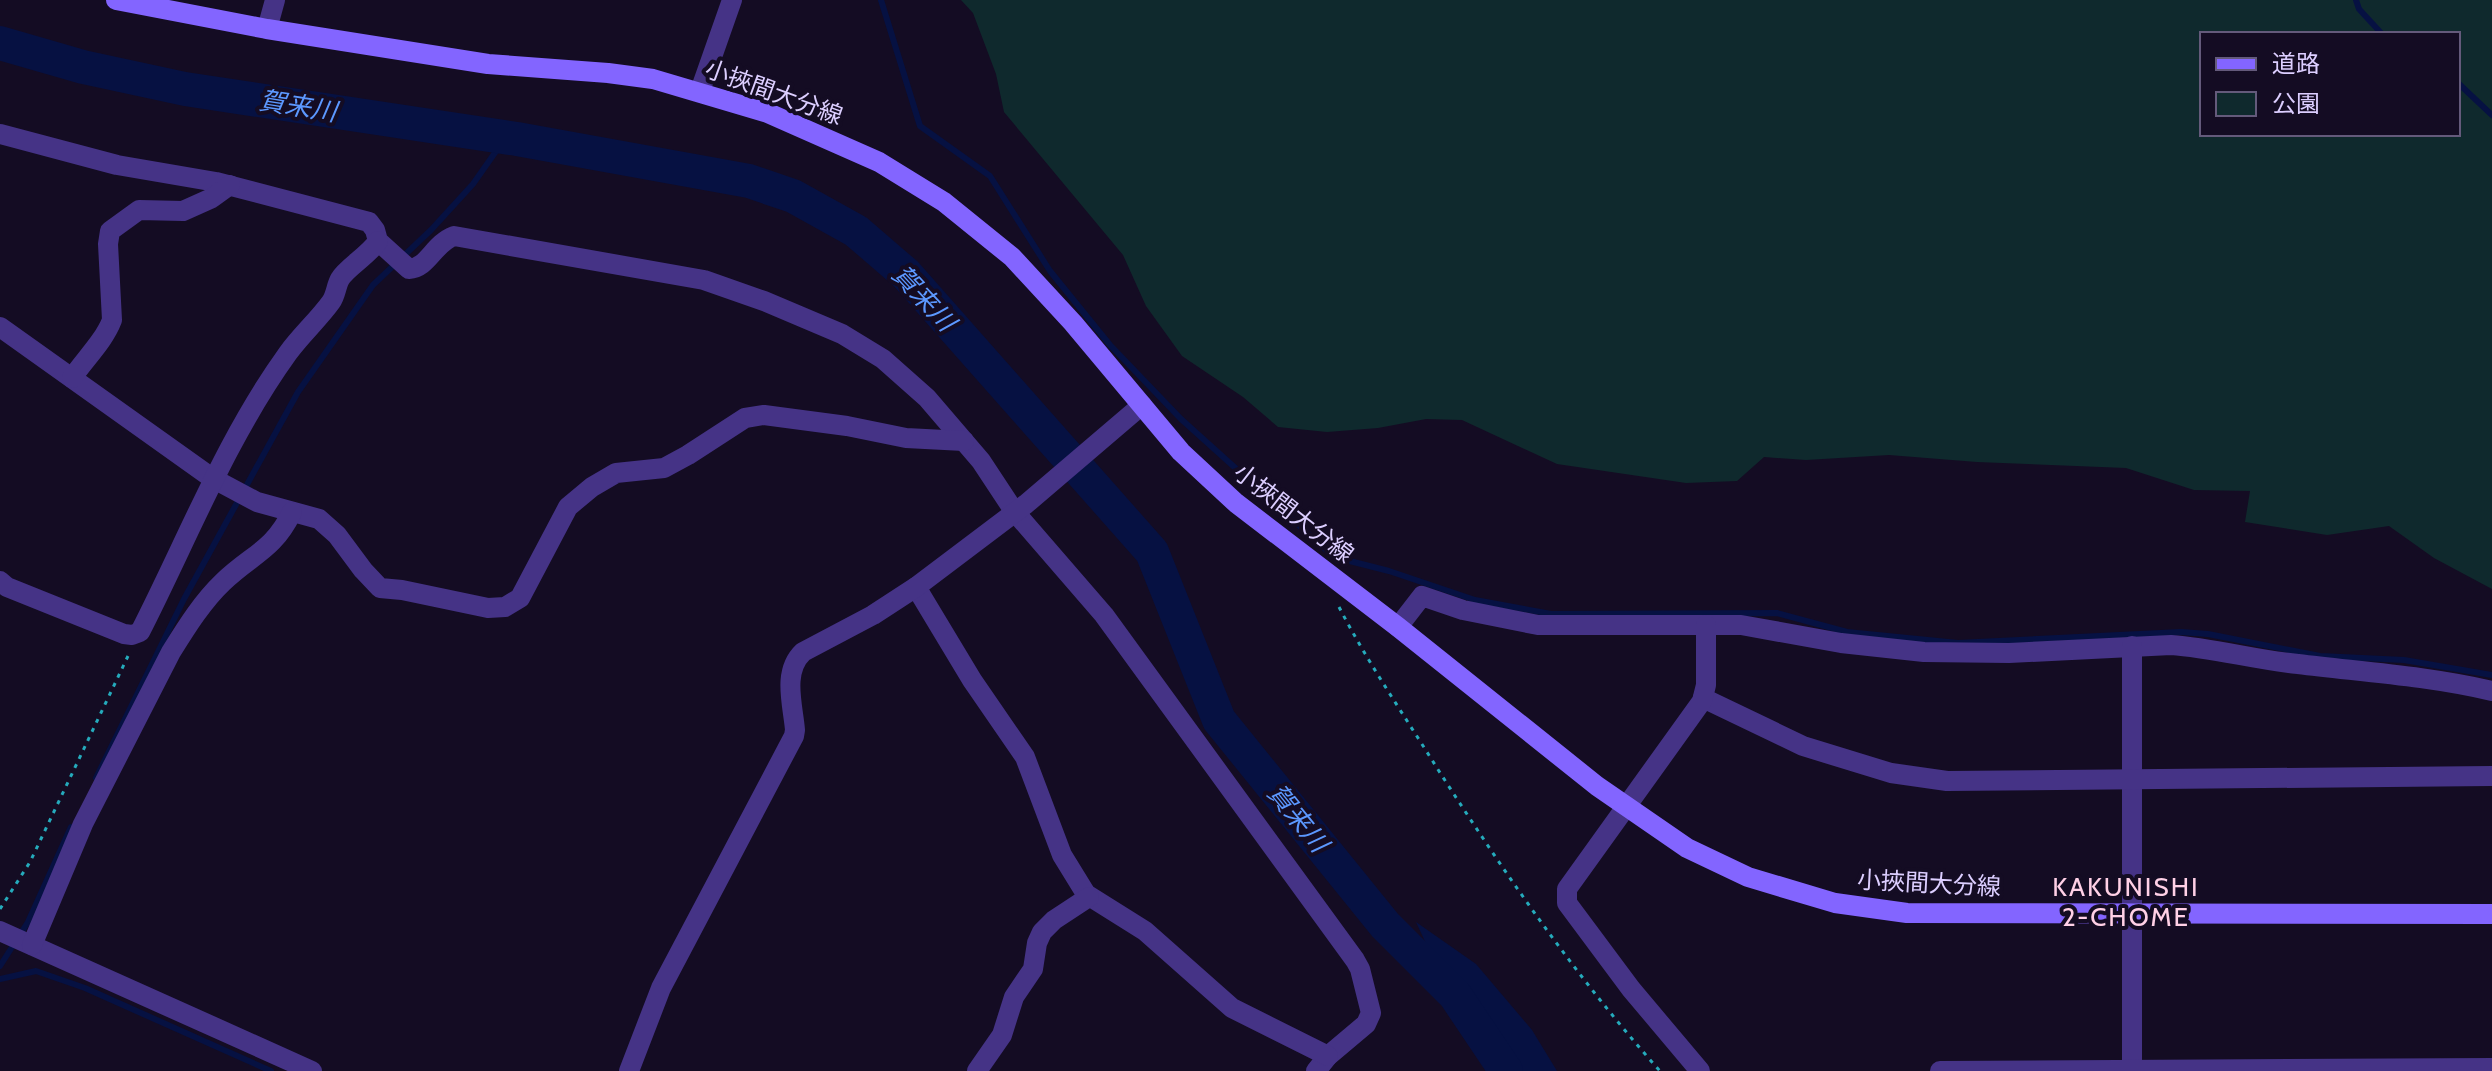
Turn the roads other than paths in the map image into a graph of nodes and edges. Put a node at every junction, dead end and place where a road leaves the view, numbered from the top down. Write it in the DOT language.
graph roads {
  1 [pos="275,0"];
  2 [pos="732,0"];
  3 [pos="124,1"];
  4 [pos="267,29"];
  5 [pos="700,91"];
  6 [pos="0,134"];
  7 [pos="230,185"];
  8 [pos="378,241"];
  9 [pos="0,327"];
  10 [pos="72,378"];
  11 [pos="1142,405"];
  12 [pos="964,441"];
  13 [pos="212,478"];
  14 [pos="1020,508"];
  15 [pos="292,512"];
  16 [pos="0,581"];
  17 [pos="916,587"];
  18 [pos="1706,625"];
  19 [pos="1398,627"];
  20 [pos="2132,646"];
  21 [pos="2492,691"];
  22 [pos="1703,698"];
  23 [pos="2492,776"];
  24 [pos="2132,781"];
  25 [pos="1626,807"];
  26 [pos="1089,897"];
  27 [pos="2132,914"];
  28 [pos="2492,914"];
  29 [pos="0,931"];
  30 [pos="32,945"];
  31 [pos="1322,1063"];
  32 [pos="2491,1069"];
  33 [pos="2132,1070"];
  34 [pos="312,1071"];
  35 [pos="629,1071"];
  36 [pos="977,1071"];
  37 [pos="1700,1071"];
  38 [pos="1940,1071"];
  39 [pos="2032,1071"];
  1 -- 4 [label="street"];
  2 -- 5 [label="street"];
  3 -- 4 [label="main road, 小挾間大分線"];
  4 -- 5 [label="main road, 小挾間大分線"];
  5 -- 11 [label="main road, 小挾間大分線"];
  6 -- 7 [label="street"];
  7 -- 8 [label="street"];
  7 -- 10 [label="street"];
  8 -- 12 [label="street"];
  8 -- 13 [label="street"];
  9 -- 10 [label="street"];
  10 -- 13 [label="street"];
  11 -- 14 [label="street"];
  11 -- 19 [label="main road, 小挾間大分線"];
  12 -- 14 [label="street"];
  12 -- 15 [label="street"];
  13 -- 15 [label="street"];
  13 -- 16 [label="street"];
  14 -- 17 [label="street"];
  14 -- 31 [label="street"];
  15 -- 30 [label="street"];
  17 -- 26 [label="street"];
  17 -- 35 [label="street"];
  18 -- 19 [label="street"];
  18 -- 20 [label="street"];
  18 -- 22 [label="street"];
  19 -- 25 [label="main road, 小挾間大分線"];
  20 -- 21 [label="street"];
  20 -- 24 [label="street"];
  22 -- 24 [label="street"];
  22 -- 25 [label="street"];
  23 -- 24 [label="street"];
  24 -- 27 [label="street"];
  25 -- 27 [label="main road, 小挾間大分線"];
  25 -- 37 [label="street"];
  26 -- 31 [label="street"];
  26 -- 36 [label="street"];
  27 -- 28 [label="main road, 小挾間大分線"];
  27 -- 33 [label="street"];
  29 -- 30 [label="street"];
  30 -- 34 [label="street"];
  32 -- 33 [label="street"];
  33 -- 39 [label="street"];
  38 -- 39 [label="street"];
}
